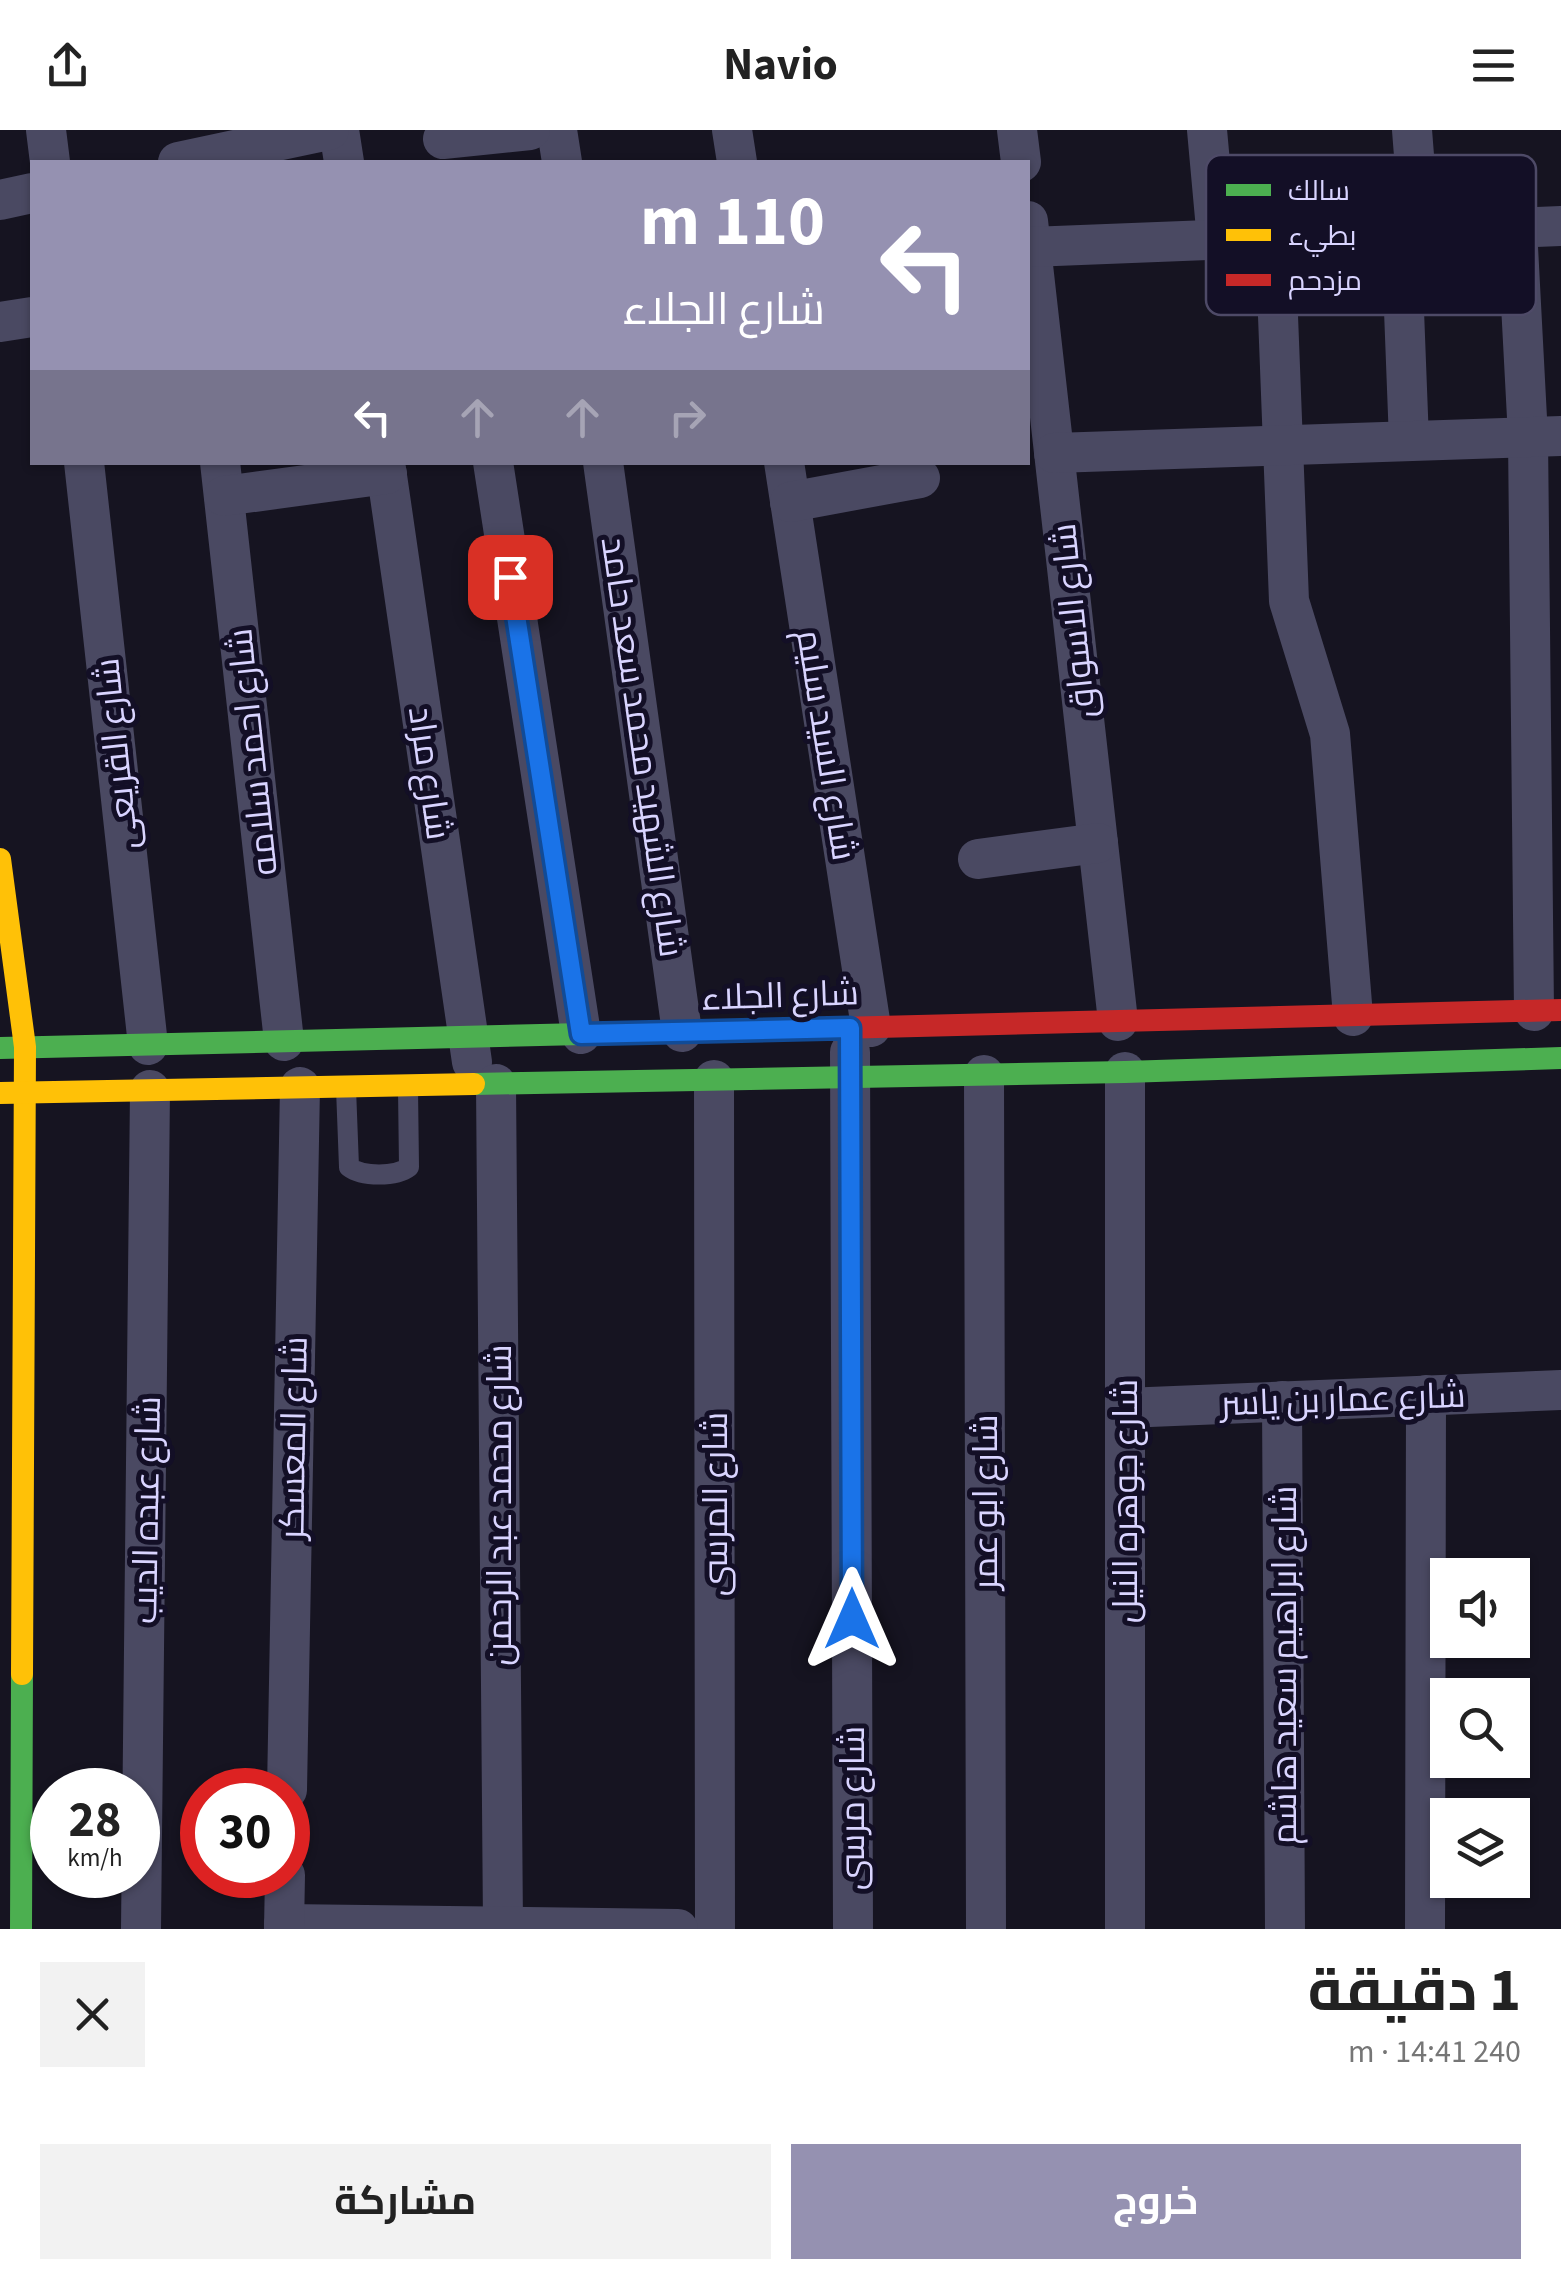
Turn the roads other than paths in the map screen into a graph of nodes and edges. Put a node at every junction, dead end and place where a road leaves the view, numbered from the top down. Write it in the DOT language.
graph roads {
  1 [pos="46,130"];
  2 [pos="179,130"];
  3 [pos="329,130"];
  4 [pos="339,130"];
  5 [pos="530,130"];
  6 [pos="557,130"];
  7 [pos="732,130"];
  8 [pos="1017,130"];
  9 [pos="1207,130"];
  10 [pos="1412,130"];
  11 [pos="444,144"];
  12 [pos="1209,155"];
  13 [pos="1412,155"];
  14 [pos="50,160"];
  15 [pos="181,160"];
  16 [pos="190,160"];
  17 [pos="344,160"];
  18 [pos="562,160"];
  19 [pos="737,160"];
  20 [pos="1021,160"];
  21 [pos="30,193"];
  22 [pos="0,200"];
  23 [pos="1561,226"];
  24 [pos="1536,227"];
  25 [pos="1030,234"];
  26 [pos="1206,240"];
  27 [pos="1030,243"];
  28 [pos="1277,315"];
  29 [pos="1409,315"];
  30 [pos="1528,315"];
  31 [pos="30,318"];
  32 [pos="0,322"];
  33 [pos="1544,436"];
  34 [pos="1408,441"];
  35 [pos="1283,446"];
  36 [pos="1054,453"];
  37 [pos="84,465"];
  38 [pos="493,465"];
  39 [pos="603,465"];
  40 [pos="386,468"];
  41 [pos="920,478"];
  42 [pos="222,479"];
  43 [pos="787,482"];
  44 [pos="1545,538"];
  45 [pos="1098,843"];
  46 [pos="0,859"];
  47 [pos="978,859"];
  48 [pos="1547,1011"];
  49 [pos="1353,1016"];
  50 [pos="1118,1021"];
  51 [pos="860,1028"];
  52 [pos="682,1032"];
  53 [pos="581,1034"];
  54 [pos="469,1038"];
  55 [pos="284,1042"];
  56 [pos="148,1045"];
  57 [pos="26,1047"];
  58 [pos="0,1048"];
  59 [pos="1561,1058"];
  60 [pos="1124,1072"];
  61 [pos="984,1075"];
  62 [pos="850,1078"];
  63 [pos="714,1080"];
  64 [pos="486,1084"];
  65 [pos="408,1085"];
  66 [pos="346,1086"];
  67 [pos="300,1087"];
  68 [pos="150,1090"];
  69 [pos="26,1092"];
  70 [pos="0,1093"];
  71 [pos="1561,1390"];
  72 [pos="1426,1395"];
  73 [pos="1282,1401"];
  74 [pos="1124,1408"];
  75 [pos="287,1768"];
  76 [pos="285,1898"];
  77 [pos="284,1926"];
  78 [pos="428,1927"];
  79 [pos="518,1927"];
  80 [pos="20,1929"];
  81 [pos="141,1929"];
  82 [pos="678,1929"];
  83 [pos="716,1929"];
  84 [pos="853,1929"];
  85 [pos="986,1929"];
  86 [pos="1125,1929"];
  87 [pos="1285,1929"];
  88 [pos="1425,1929"];
  1 -- 14 [label="street"];
  2 -- 15 [label="street"];
  3 -- 16 [label="street"];
  4 -- 17 [label="street"];
  5 -- 11 [label="street"];
  6 -- 18 [label="street"];
  7 -- 19 [label="street"];
  8 -- 20 [label="street"];
  9 -- 12 [label="street"];
  10 -- 13 [label="street"];
  21 -- 22 [label="street"];
  23 -- 24 [label="street"];
  25 -- 26 [label="street"];
  27 -- 36 [label="street, شارع الاسواق"];
  28 -- 35 [label="street"];
  29 -- 34 [label="street"];
  30 -- 33 [label="street"];
  31 -- 32 [label="street"];
  33 -- 34 [label="street"];
  33 -- 44 [label="street"];
  34 -- 35 [label="street"];
  35 -- 36 [label="street"];
  35 -- 49 [label="street"];
  36 -- 45 [label="street, شارع الاسواق"];
  37 -- 56 [label="street, شارع القريعى"];
  38 -- 53 [label="street"];
  39 -- 52 [label="street, شارع الشهيد محمد سعد حامد"];
  40 -- 42 [label="street"];
  40 -- 54 [label="street, شارع مراد"];
  41 -- 43 [label="street"];
  42 -- 55 [label="street, شارع احمد سلامه"];
  43 -- 51 [label="street, شارع السيد سليم"];
  44 -- 48 [label="street"];
  45 -- 47 [label="street"];
  45 -- 50 [label="street, شارع الاسواق"];
  46 -- 57 [label="main road"];
  48 -- 49 [label="main road, شارع الجلاء"];
  49 -- 50 [label="main road, شارع الجلاء"];
  50 -- 51 [label="main road, شارع الجلاء"];
  51 -- 52 [label="main road, شارع الجلاء"];
  51 -- 62 [label="street, شارع مرسى"];
  52 -- 53 [label="main road, شارع الجلاء"];
  53 -- 54 [label="main road, شارع الجلاء"];
  54 -- 55 [label="main road, شارع الجلاء"];
  54 -- 64 [label="street, شارع مراد"];
  55 -- 56 [label="main road, شارع الجلاء"];
  56 -- 57 [label="main road, شارع الجلاء"];
  57 -- 58 [label="main road, شارع الجلاء"];
  57 -- 69 [label="main road"];
  59 -- 60 [label="main road"];
  60 -- 61 [label="main road"];
  60 -- 74 [label="street, شارع جوهره النيل"];
  61 -- 62 [label="main road"];
  61 -- 85 [label="street, شارع ابو عمر"];
  62 -- 63 [label="main road"];
  62 -- 84 [label="street, شارع مرسى"];
  63 -- 64 [label="main road"];
  63 -- 83 [label="street, شارع المرسى"];
  64 -- 65 [label="main road"];
  64 -- 79 [label="street, شارع محمد عبد الرحمن"];
  65 -- 66 [label="main road"];
  65 -- 66 [label="lane"];
  66 -- 67 [label="main road"];
  67 -- 68 [label="main road"];
  67 -- 75 [label="street, شارع المعسكر"];
  68 -- 69 [label="main road"];
  68 -- 81 [label="street, شارع عبده الديب"];
  69 -- 70 [label="main road"];
  69 -- 80 [label="main road"];
  71 -- 72 [label="street, شارع عمار بن ياسر"];
  72 -- 73 [label="street, شارع عمار بن ياسر"];
  72 -- 88 [label="street"];
  73 -- 74 [label="street, شارع عمار بن ياسر"];
  73 -- 87 [label="street, شارع ابراهيم سعيد هاشم"];
  74 -- 86 [label="street, شارع جوهره النيل"];
  76 -- 77 [label="street"];
  77 -- 78 [label="street"];
  78 -- 79 [label="street"];
  79 -- 82 [label="street"];
}
